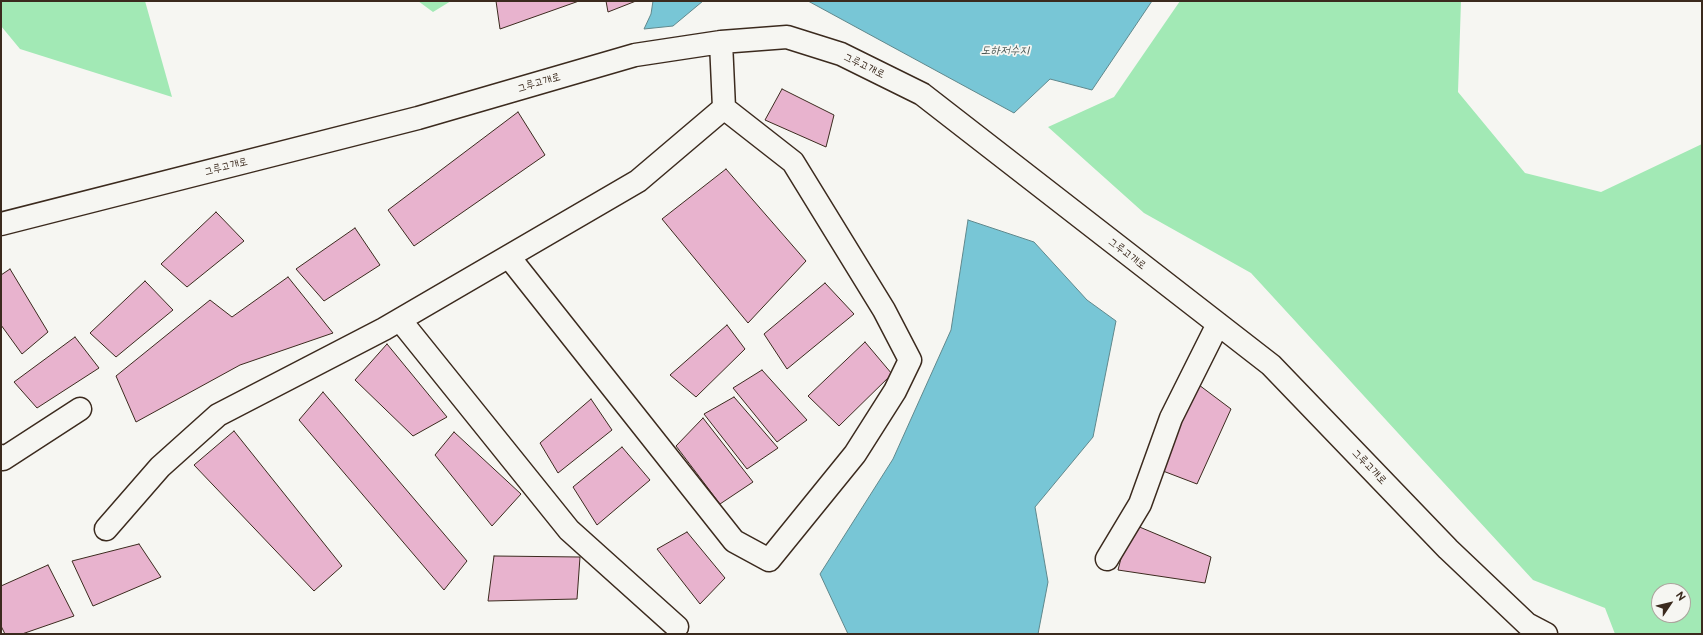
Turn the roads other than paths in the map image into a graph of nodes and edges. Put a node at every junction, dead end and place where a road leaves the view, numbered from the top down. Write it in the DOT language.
graph roads {
  1 [pos="721,42"];
  2 [pos="724,108"];
  3 [pos="1,224"];
  4 [pos="509,257"];
  5 [pos="400,320"];
  6 [pos="1218,324"];
  7 [pos="80,409"];
  8 [pos="1,456"];
  9 [pos="106,530"];
  10 [pos="1107,559"];
  11 [pos="677,627"];
  12 [pos="1546,634"];
  1 -- 2 [label="street"];
  1 -- 3 [label="street, 그루고개로"];
  1 -- 6 [label="street, 그루고개로"];
  2 -- 4 [label="street"];
  2 -- 4 [label="street"];
  4 -- 5 [label="street"];
  5 -- 9 [label="street"];
  5 -- 11 [label="street"];
  6 -- 10 [label="street"];
  6 -- 12 [label="street, 그루고개로"];
  7 -- 8 [label="street"];
}
